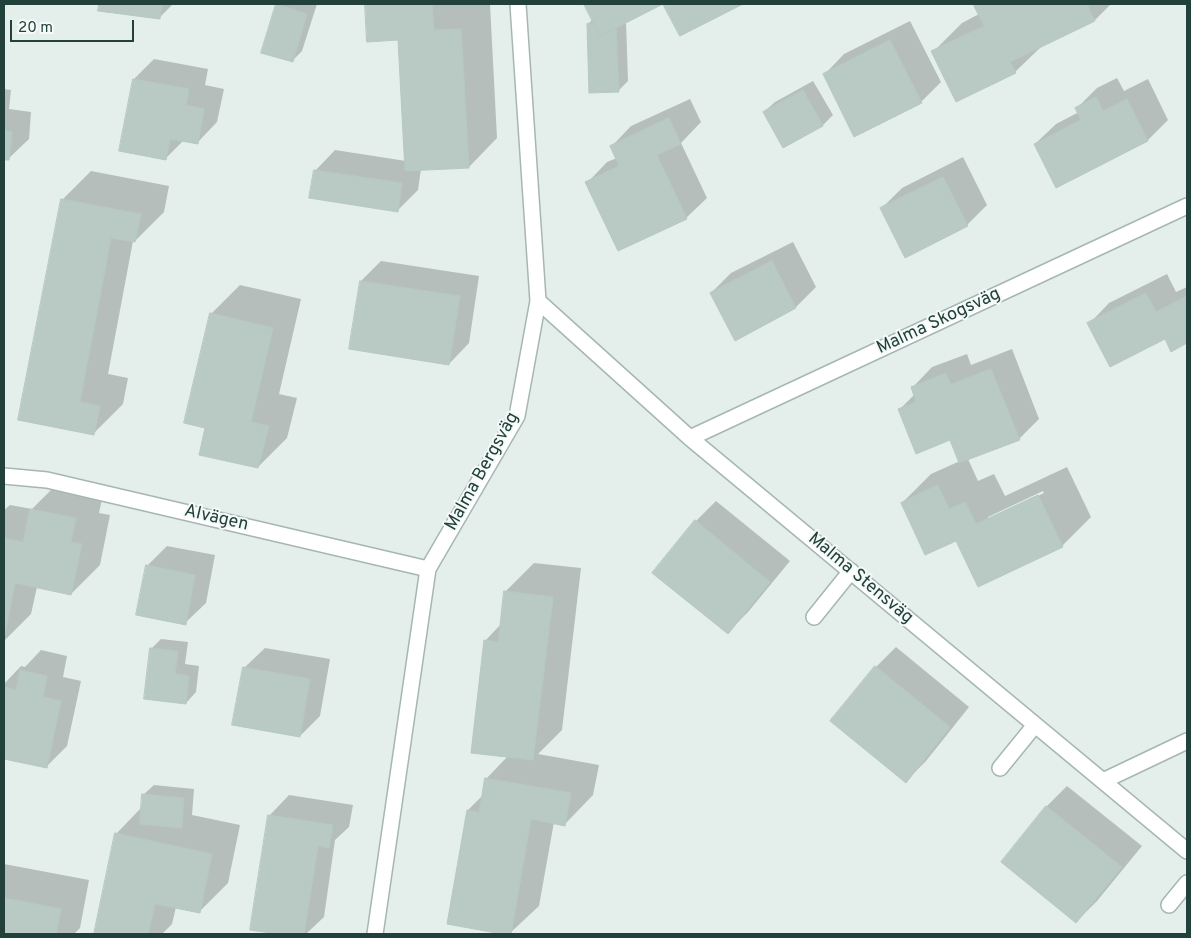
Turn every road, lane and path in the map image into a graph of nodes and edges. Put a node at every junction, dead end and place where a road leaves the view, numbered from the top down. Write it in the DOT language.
graph roads {
  1 [pos="518,4"];
  2 [pos="1187,206"];
  3 [pos="538,301"];
  4 [pos="690,438"];
  5 [pos="4,476"];
  6 [pos="428,568"];
  7 [pos="851,572"];
  8 [pos="814,617"];
  9 [pos="1035,725"];
  10 [pos="1187,741"];
  11 [pos="1000,768"];
  12 [pos="1103,781"];
  13 [pos="1187,851"];
  14 [pos="1187,883"];
  15 [pos="1169,905"];
  16 [pos="375,934"];
  1 -- 3 [label="street, Malma Bergsväg"];
  2 -- 4 [label="street, Malma Skogsväg"];
  3 -- 4 [label="street, Malma Stensväg"];
  3 -- 6 [label="street, Malma Bergsväg"];
  4 -- 7 [label="street, Malma Stensväg"];
  5 -- 6 [label="street, Alvägen"];
  6 -- 16 [label="street, Malma Bergsväg"];
  7 -- 8 [label="street"];
  7 -- 9 [label="street, Malma Stensväg"];
  9 -- 11 [label="street"];
  9 -- 12 [label="street, Malma Stensväg"];
  10 -- 12 [label="street"];
  12 -- 13 [label="street, Malma Stensväg"];
  14 -- 15 [label="street"];
}
